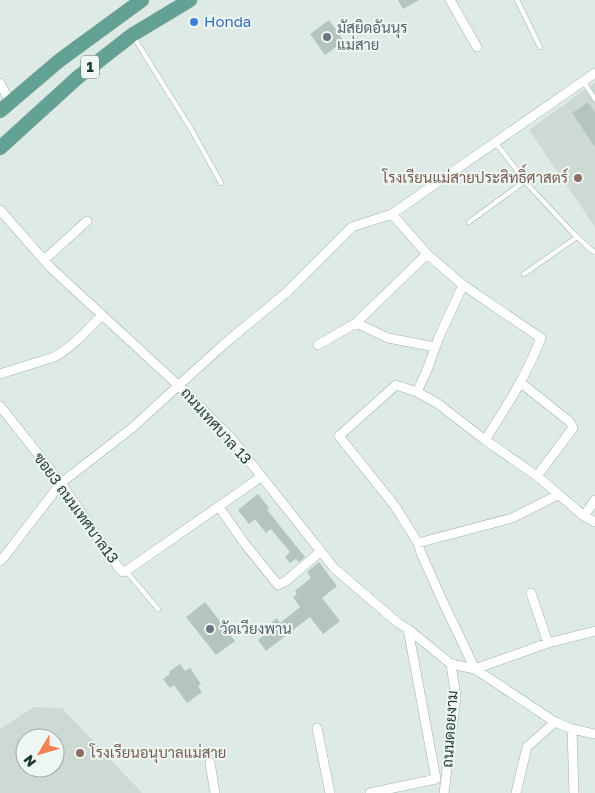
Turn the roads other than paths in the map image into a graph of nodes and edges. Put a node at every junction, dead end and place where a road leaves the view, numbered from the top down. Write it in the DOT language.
graph roads {
  1 [pos="190,0"];
  2 [pos="450,0"];
  3 [pos="517,0"];
  4 [pos="134,2"];
  5 [pos="132,35"];
  6 [pos="477,47"];
  7 [pos="540,47"];
  8 [pos="595,73"];
  9 [pos="583,81"];
  10 [pos="0,83"];
  11 [pos="595,99"];
  12 [pos="3,107"];
  13 [pos="495,142"];
  14 [pos="0,148"];
  15 [pos="525,181"];
  16 [pos="221,183"];
  17 [pos="0,210"];
  18 [pos="392,214"];
  19 [pos="87,221"];
  20 [pos="469,222"];
  21 [pos="578,238"];
  22 [pos="595,252"];
  23 [pos="427,254"];
  24 [pos="44,260"];
  25 [pos="524,274"];
  26 [pos="463,286"];
  27 [pos="102,315"];
  28 [pos="356,323"];
  29 [pos="318,345"];
  30 [pos="435,347"];
  31 [pos="0,374"];
  32 [pos="521,383"];
  33 [pos="178,385"];
  34 [pos="417,392"];
  35 [pos="0,406"];
  36 [pos="485,440"];
  37 [pos="537,476"];
  38 [pos="261,477"];
  39 [pos="61,483"];
  40 [pos="558,495"];
  41 [pos="595,500"];
  42 [pos="219,507"];
  43 [pos="584,516"];
  44 [pos="595,522"];
  45 [pos="418,543"];
  46 [pos="320,552"];
  47 [pos="0,561"];
  48 [pos="126,571"];
  49 [pos="531,593"];
  50 [pos="158,609"];
  51 [pos="408,629"];
  52 [pos="595,631"];
  53 [pos="548,643"];
  54 [pos="451,664"];
  55 [pos="475,669"];
  56 [pos="555,722"];
  57 [pos="317,728"];
  58 [pos="572,729"];
  59 [pos="595,734"];
  60 [pos="210,763"];
  61 [pos="215,793"];
  62 [pos="330,793"];
  63 [pos="370,793"];
  64 [pos="444,793"];
  65 [pos="516,793"];
  66 [pos="574,793"];
  1 -- 5 [label="main road, 1"];
  2 -- 6 [label="street"];
  3 -- 7 [label="lane"];
  4 -- 12 [label="main road, 1"];
  5 -- 14 [label="main road, 1"];
  5 -- 16 [label="lane"];
  8 -- 9 [label="street"];
  9 -- 11 [label="lane"];
  9 -- 13 [label="street"];
  10 -- 12 [label="street"];
  13 -- 15 [label="lane"];
  13 -- 18 [label="street"];
  15 -- 20 [label="lane"];
  15 -- 21 [label="lane"];
  17 -- 24 [label="street, ถนนเทศบาล 13"];
  18 -- 23 [label="street"];
  18 -- 33 [label="street"];
  19 -- 24 [label="street"];
  21 -- 22 [label="lane"];
  21 -- 25 [label="lane"];
  23 -- 26 [label="street"];
  23 -- 28 [label="street"];
  24 -- 27 [label="street, ถนนเทศบาล 13"];
  26 -- 30 [label="street"];
  26 -- 32 [label="street"];
  27 -- 31 [label="street"];
  27 -- 33 [label="street, ถนนเทศบาล 13"];
  28 -- 29 [label="street"];
  28 -- 30 [label="street"];
  30 -- 34 [label="street"];
  32 -- 36 [label="street"];
  32 -- 37 [label="street"];
  33 -- 38 [label="street, ถนนเทศบาล 13"];
  33 -- 39 [label="street"];
  34 -- 36 [label="street"];
  34 -- 45 [label="street"];
  35 -- 39 [label="street, ซอย3 ถนนเทศบาล13"];
  36 -- 37 [label="street"];
  37 -- 40 [label="street"];
  38 -- 42 [label="street, ซอย3 ถนนเทศบาล13"];
  38 -- 46 [label="street, ถนนเทศบาล 13"];
  39 -- 47 [label="street"];
  39 -- 48 [label="street, ซอย3 ถนนเทศบาล13"];
  40 -- 43 [label="street"];
  40 -- 45 [label="street"];
  41 -- 43 [label="street"];
  42 -- 46 [label="street"];
  42 -- 48 [label="street, ซอย3 ถนนเทศบาล13"];
  43 -- 44 [label="street"];
  45 -- 55 [label="street"];
  46 -- 51 [label="street, ถนนเทศบาล 13"];
  48 -- 50 [label="lane"];
  49 -- 53 [label="street"];
  51 -- 54 [label="street, ถนนเทศบาล 13"];
  51 -- 63 [label="street"];
  52 -- 53 [label="street"];
  53 -- 55 [label="street"];
  54 -- 55 [label="street"];
  54 -- 64 [label="street, ถนนดอยงาม"];
  55 -- 56 [label="street"];
  56 -- 58 [label="street"];
  56 -- 65 [label="street"];
  57 -- 62 [label="street"];
  58 -- 59 [label="street"];
  58 -- 66 [label="street"];
  60 -- 61 [label="street"];
}
